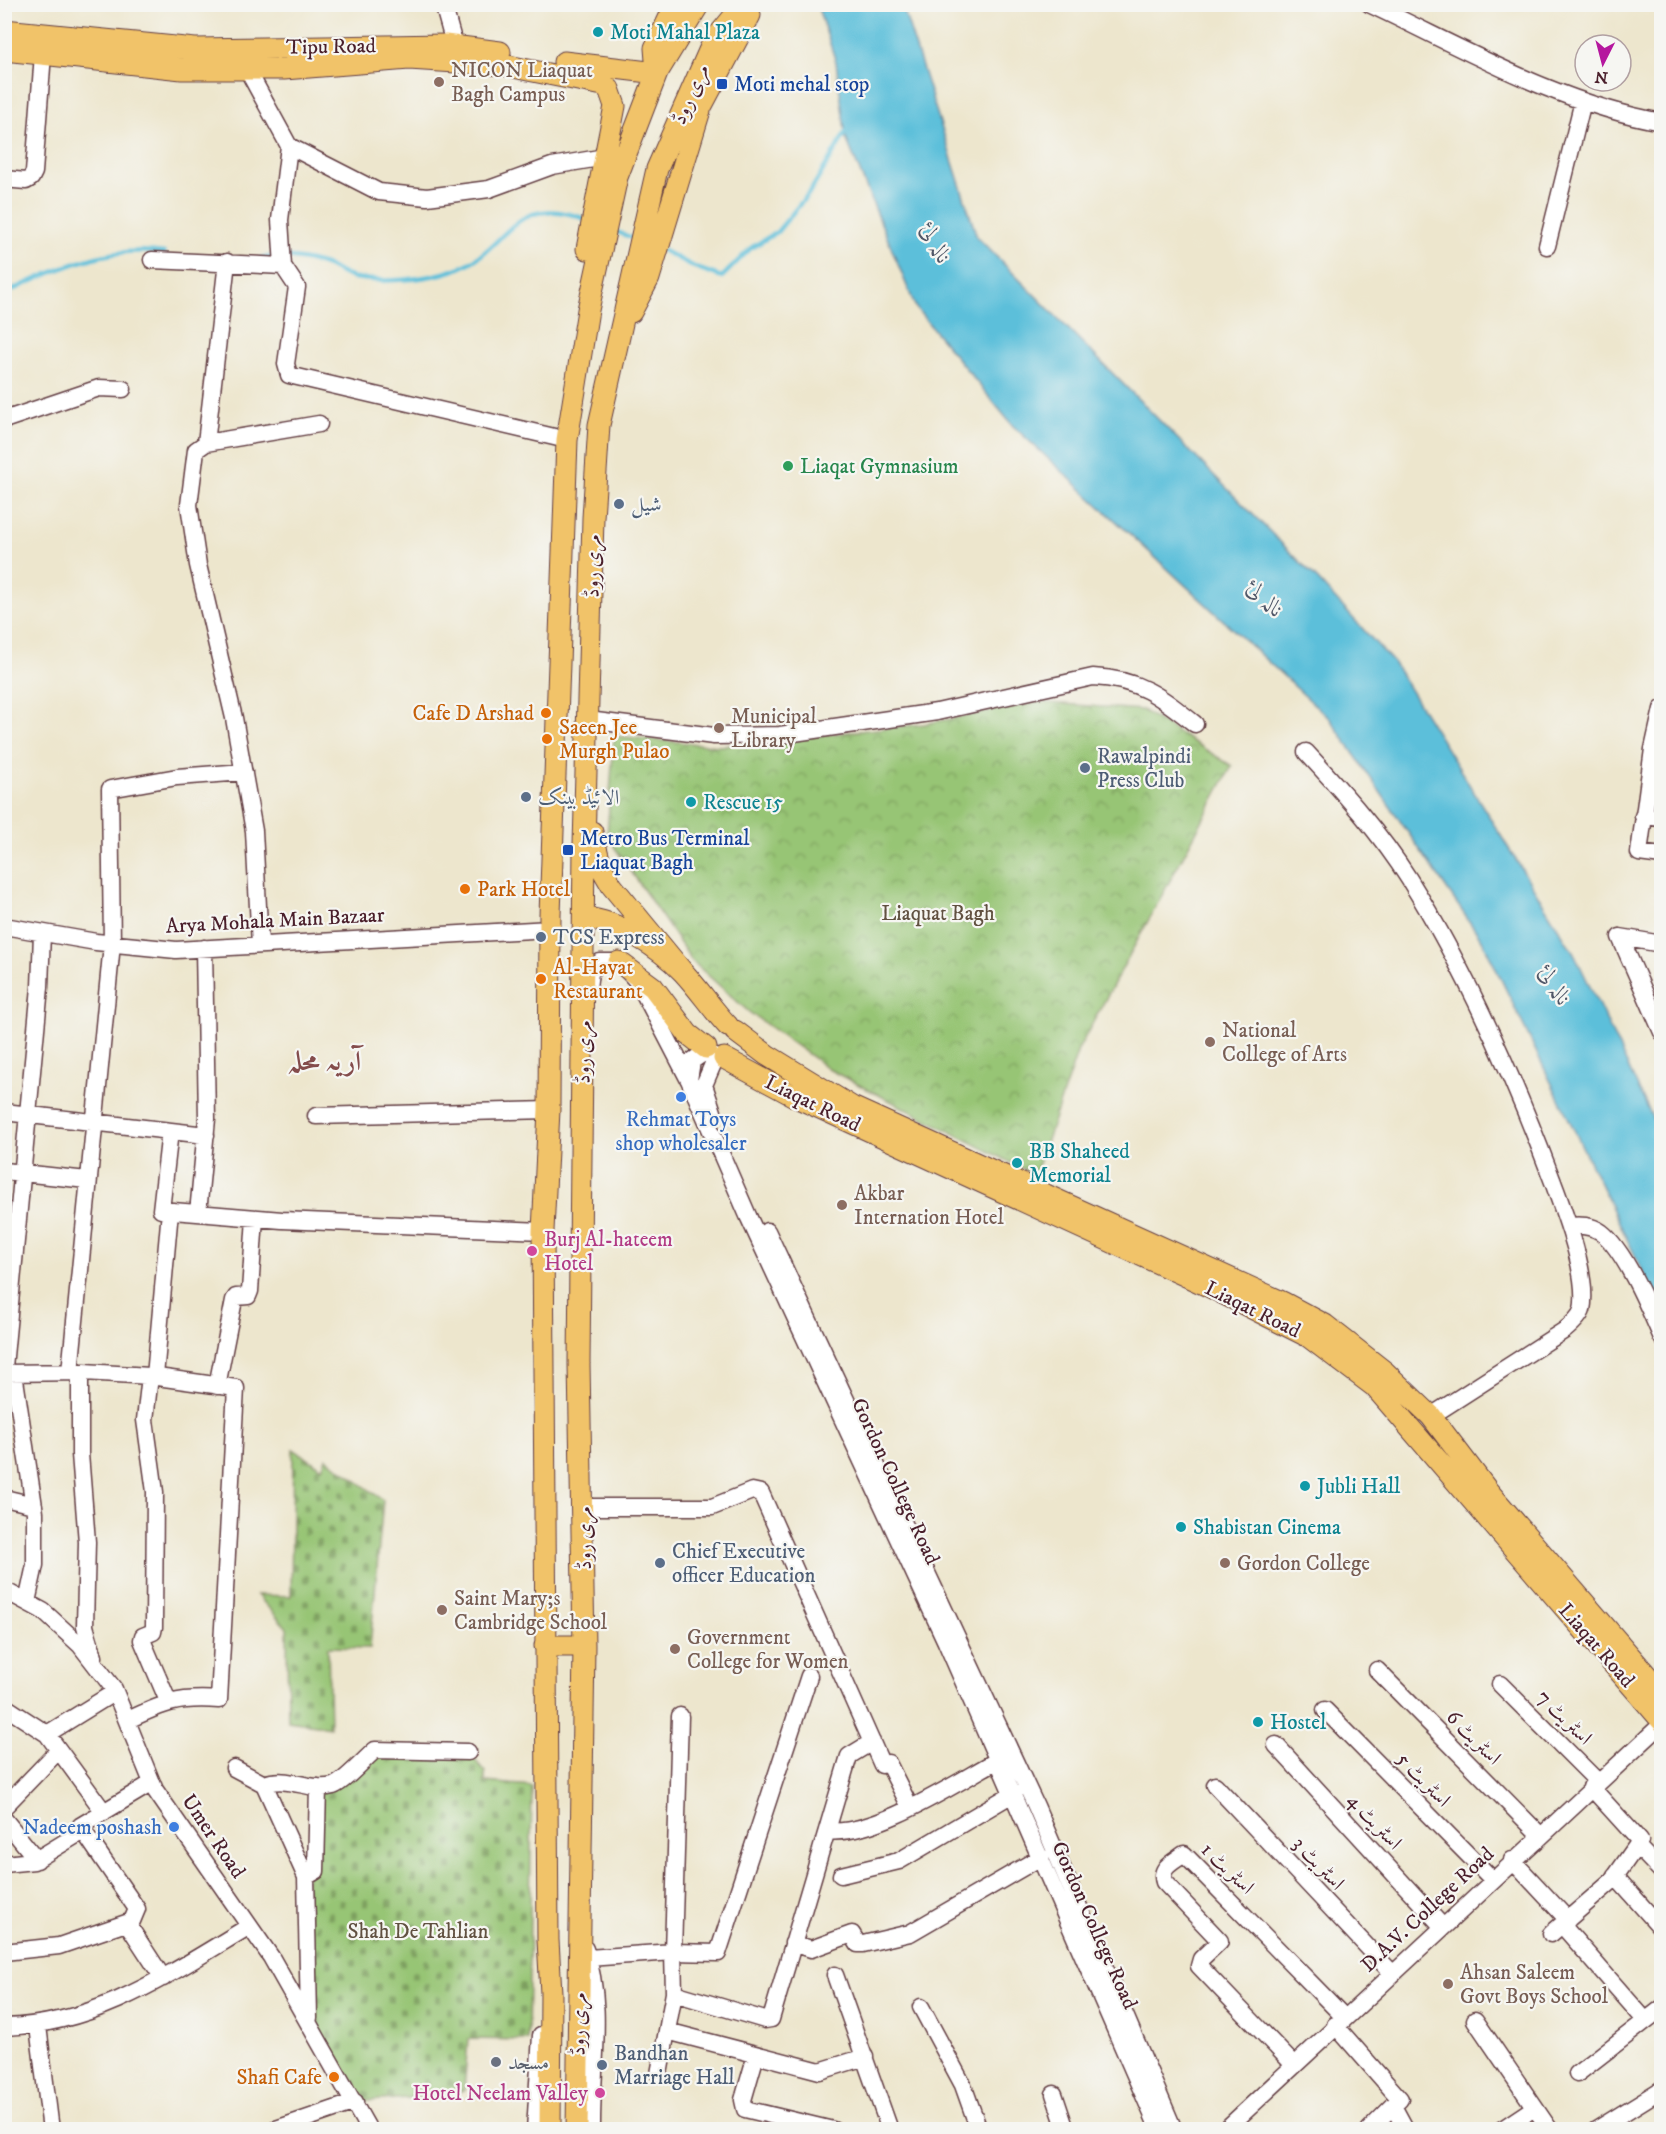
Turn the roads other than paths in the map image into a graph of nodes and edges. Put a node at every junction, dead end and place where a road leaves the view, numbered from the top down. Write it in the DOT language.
graph roads {
  1 [pos="443,4"];
  2 [pos="676,4"];
  3 [pos="699,4"];
  4 [pos="1369,4"];
  5 [pos="747,10"];
  6 [pos="4,30"];
  7 [pos="455,46"];
  8 [pos="4,50"];
  9 [pos="43,54"];
  10 [pos="247,69"];
  11 [pos="657,73"];
  12 [pos="1583,101"];
  13 [pos="1662,122"];
  14 [pos="289,146"];
  15 [pos="605,157"];
  16 [pos="4,179"];
  17 [pos="604,203"];
  18 [pos="1547,246"];
  19 [pos="153,260"];
  20 [pos="227,262"];
  21 [pos="284,266"];
  22 [pos="641,276"];
  23 [pos="123,389"];
  24 [pos="4,420"];
  25 [pos="319,424"];
  26 [pos="567,440"];
  27 [pos="206,443"];
  28 [pos="1662,709"];
  29 [pos="588,720"];
  30 [pos="1195,724"];
  31 [pos="1657,749"];
  32 [pos="1306,752"];
  33 [pos="244,772"];
  34 [pos="586,805"];
  35 [pos="1643,816"];
  36 [pos="1662,818"];
  37 [pos="1662,856"];
  38 [pos="585,918"];
  39 [pos="4,926"];
  40 [pos="550,929"];
  41 [pos="42,933"];
  42 [pos="112,944"];
  43 [pos="1662,944"];
  44 [pos="260,945"];
  45 [pos="204,948"];
  46 [pos="619,962"];
  47 [pos="682,971"];
  48 [pos="732,1029"];
  49 [pos="1662,1032"];
  50 [pos="583,1048"];
  51 [pos="714,1053"];
  52 [pos="689,1080"];
  53 [pos="549,1110"];
  54 [pos="4,1112"];
  55 [pos="28,1114"];
  56 [pos="316,1116"];
  57 [pos="92,1122"];
  58 [pos="170,1131"];
  59 [pos="206,1135"];
  60 [pos="4,1171"];
  61 [pos="23,1173"];
  62 [pos="87,1180"];
  63 [pos="173,1212"];
  64 [pos="198,1213"];
  65 [pos="255,1218"];
  66 [pos="1569,1226"];
  67 [pos="543,1231"];
  68 [pos="1662,1338"];
  69 [pos="8,1371"];
  70 [pos="75,1372"];
  71 [pos="152,1376"];
  72 [pos="217,1386"];
  73 [pos="1431,1416"];
  74 [pos="4,1498"];
  75 [pos="34,1505"];
  76 [pos="584,1507"];
  77 [pos="4,1590"];
  78 [pos="27,1602"];
  79 [pos="545,1646"];
  80 [pos="584,1647"];
  81 [pos="97,1667"];
  82 [pos="1377,1670"];
  83 [pos="809,1676"];
  84 [pos="1500,1684"];
  85 [pos="116,1692"];
  86 [pos="1662,1693"];
  87 [pos="168,1701"];
  88 [pos="4,1706"];
  89 [pos="1325,1710"];
  90 [pos="680,1716"];
  91 [pos="128,1720"];
  92 [pos="1662,1722"];
  93 [pos="47,1734"];
  94 [pos="872,1742"];
  95 [pos="1276,1745"];
  96 [pos="58,1750"];
  97 [pos="468,1752"];
  98 [pos="998,1760"];
  99 [pos="234,1768"];
  100 [pos="152,1783"];
  101 [pos="264,1784"];
  102 [pos="1594,1784"];
  103 [pos="1215,1785"];
  104 [pos="318,1787"];
  105 [pos="1014,1793"];
  106 [pos="4,1807"];
  107 [pos="910,1807"];
  108 [pos="104,1812"];
  109 [pos="4,1819"];
  110 [pos="83,1831"];
  111 [pos="827,1831"];
  112 [pos="1540,1835"];
  113 [pos="1637,1846"];
  114 [pos="1041,1857"];
  115 [pos="37,1860"];
  116 [pos="1512,1860"];
  117 [pos="4,1864"];
  118 [pos="1662,1872"];
  119 [pos="841,1875"];
  120 [pos="1615,1876"];
  121 [pos="306,1877"];
  122 [pos="1492,1879"];
  123 [pos="128,1923"];
  124 [pos="1442,1926"];
  125 [pos="1560,1926"];
  126 [pos="248,1927"];
  127 [pos="1662,1929"];
  128 [pos="579,1932"];
  129 [pos="794,1943"];
  130 [pos="4,1952"];
  131 [pos="673,1952"];
  132 [pos="588,1958"];
  133 [pos="549,1972"];
  134 [pos="1392,1973"];
  135 [pos="835,1975"];
  136 [pos="163,1978"];
  137 [pos="674,1993"];
  138 [pos="921,2007"];
  139 [pos="1662,2008"];
  140 [pos="1475,2020"];
  141 [pos="1645,2020"];
  142 [pos="1340,2021"];
  143 [pos="309,2023"];
  144 [pos="38,2026"];
  145 [pos="4,2027"];
  146 [pos="667,2031"];
  147 [pos="756,2055"];
  148 [pos="865,2057"];
  149 [pos="1294,2064"];
  150 [pos="660,2074"];
  151 [pos="1577,2074"];
  152 [pos="1662,2088"];
  153 [pos="1054,2094"];
  154 [pos="355,2102"];
  155 [pos="1393,2106"];
  156 [pos="1534,2108"];
  157 [pos="890,2129"];
  158 [pos="51,2130"];
  159 [pos="273,2130"];
  160 [pos="369,2130"];
  161 [pos="535,2130"];
  162 [pos="550,2130"];
  163 [pos="577,2130"];
  164 [pos="592,2130"];
  165 [pos="833,2130"];
  166 [pos="885,2130"];
  167 [pos="979,2130"];
  168 [pos="1066,2130"];
  169 [pos="1159,2130"];
  170 [pos="1174,2130"];
  171 [pos="1225,2130"];
  172 [pos="1369,2130"];
  173 [pos="1406,2130"];
  174 [pos="1501,2130"];
  175 [pos="1550,2130"];
  176 [pos="1596,2130"];
  1 -- 7 [label="street"];
  2 -- 11 [label="main road"];
  3 -- 11 [label="main road, مری روڈ"];
  4 -- 12 [label="street"];
  5 -- 22 [label="main road"];
  5 -- 22 [label="main road, مری روڈ"];
  6 -- 7 [label="main road, Tipu Road"];
  7 -- 11 [label="main road, Tipu Road"];
  8 -- 9 [label="main road"];
  9 -- 10 [label="main road"];
  9 -- 16 [label="street"];
  10 -- 14 [label="street"];
  10 -- 15 [label="main road"];
  11 -- 17 [label="main road, مری روڈ"];
  12 -- 13 [label="street"];
  12 -- 18 [label="street"];
  14 -- 15 [label="street"];
  14 -- 21 [label="street"];
  15 -- 17 [label="main road"];
  17 -- 26 [label="main road, مری روڈ"];
  19 -- 20 [label="street"];
  20 -- 21 [label="street"];
  20 -- 27 [label="street"];
  21 -- 26 [label="street"];
  22 -- 29 [label="main road, مری روڈ"];
  23 -- 24 [label="street"];
  25 -- 27 [label="street"];
  26 -- 40 [label="main road, مری روڈ"];
  27 -- 33 [label="street"];
  28 -- 31 [label="street"];
  29 -- 30 [label="street"];
  29 -- 34 [label="main road, مری روڈ"];
  31 -- 35 [label="street"];
  32 -- 66 [label="street"];
  33 -- 42 [label="street"];
  33 -- 44 [label="street"];
  34 -- 38 [label="main road, مری روڈ"];
  34 -- 47 [label="main road"];
  35 -- 36 [label="street"];
  35 -- 37 [label="street"];
  38 -- 47 [label="main road, Liaqat Road"];
  38 -- 50 [label="main road, مری روڈ"];
  39 -- 41 [label="street, Arya Mohala Main Bazaar"];
  40 -- 44 [label="street, Arya Mohala Main Bazaar"];
  40 -- 53 [label="main road, مری روڈ"];
  41 -- 42 [label="street, Arya Mohala Main Bazaar"];
  41 -- 55 [label="street"];
  42 -- 45 [label="street, Arya Mohala Main Bazaar"];
  42 -- 57 [label="street"];
  43 -- 49 [label="street"];
  44 -- 45 [label="street, Arya Mohala Main Bazaar"];
  45 -- 59 [label="street"];
  46 -- 50 [label="street"];
  46 -- 51 [label="main road, Liaqat Road"];
  46 -- 52 [label="street, Gordon College Road"];
  47 -- 48 [label="main road, Liaqat Road"];
  48 -- 51 [label="main road"];
  48 -- 73 [label="main road, Liaqat Road"];
  50 -- 76 [label="main road, مری روڈ"];
  51 -- 52 [label="street"];
  51 -- 92 [label="main road, Liaqat Road"];
  51 -- 170 [label="street, Gordon College Road"];
  52 -- 98 [label="street, Gordon College Road"];
  53 -- 56 [label="street"];
  53 -- 67 [label="main road, مری روڈ"];
  54 -- 55 [label="street"];
  55 -- 57 [label="street"];
  55 -- 61 [label="street"];
  57 -- 58 [label="street"];
  57 -- 62 [label="street"];
  58 -- 59 [label="street"];
  58 -- 63 [label="street"];
  59 -- 64 [label="street"];
  60 -- 61 [label="street"];
  61 -- 62 [label="street"];
  61 -- 69 [label="street"];
  62 -- 70 [label="street"];
  63 -- 64 [label="street"];
  63 -- 71 [label="street"];
  64 -- 65 [label="street"];
  65 -- 67 [label="street"];
  65 -- 72 [label="street"];
  66 -- 68 [label="street"];
  66 -- 73 [label="street"];
  67 -- 79 [label="main road, مری روڈ"];
  69 -- 70 [label="street"];
  69 -- 75 [label="street"];
  70 -- 71 [label="street"];
  70 -- 81 [label="street"];
  71 -- 72 [label="street"];
  71 -- 87 [label="street"];
  72 -- 87 [label="street"];
  73 -- 86 [label="main road, Liaqat Road"];
  74 -- 75 [label="street"];
  75 -- 78 [label="street"];
  76 -- 80 [label="main road, مری روڈ"];
  76 -- 94 [label="street"];
  77 -- 78 [label="street, Umer Road"];
  78 -- 81 [label="street, Umer Road"];
  79 -- 80 [label="main road"];
  79 -- 133 [label="main road, مری روڈ"];
  80 -- 128 [label="main road, مری روڈ"];
  81 -- 85 [label="street, Umer Road"];
  82 -- 112 [label="street, اسٹریٹ 6"];
  83 -- 131 [label="street"];
  84 -- 102 [label="street, اسٹریٹ 7"];
  85 -- 91 [label="street, Umer Road"];
  85 -- 93 [label="street"];
  87 -- 91 [label="street"];
  88 -- 93 [label="street"];
  89 -- 122 [label="street, اسٹریٹ 5"];
  90 -- 131 [label="street"];
  91 -- 100 [label="street, Umer Road"];
  92 -- 102 [label="street, D.A.V. College Road"];
  93 -- 96 [label="street"];
  94 -- 107 [label="street"];
  94 -- 111 [label="street"];
  95 -- 124 [label="street, اسٹریٹ 4"];
  96 -- 106 [label="street"];
  96 -- 108 [label="street"];
  97 -- 104 [label="street"];
  98 -- 105 [label="street, Gordon College Road"];
  98 -- 107 [label="street"];
  99 -- 101 [label="street"];
  100 -- 108 [label="street"];
  100 -- 126 [label="street, Umer Road"];
  101 -- 104 [label="street"];
  101 -- 121 [label="street"];
  102 -- 112 [label="street, D.A.V. College Road"];
  102 -- 113 [label="street, اسٹریٹ 7"];
  103 -- 134 [label="street, اسٹریٹ 3"];
  104 -- 121 [label="street"];
  105 -- 114 [label="street, Gordon College Road"];
  105 -- 119 [label="street"];
  107 -- 111 [label="street"];
  108 -- 110 [label="street"];
  109 -- 115 [label="street"];
  110 -- 115 [label="street"];
  110 -- 123 [label="street"];
  111 -- 129 [label="street"];
  112 -- 116 [label="street, D.A.V. College Road"];
  113 -- 118 [label="street"];
  113 -- 120 [label="street"];
  114 -- 129 [label="street"];
  114 -- 169 [label="street, Gordon College Road"];
  115 -- 117 [label="street"];
  116 -- 122 [label="street, D.A.V. College Road"];
  116 -- 125 [label="street"];
  120 -- 125 [label="street"];
  120 -- 127 [label="street"];
  121 -- 143 [label="street"];
  122 -- 124 [label="street, D.A.V. College Road"];
  123 -- 130 [label="street"];
  123 -- 136 [label="street"];
  124 -- 134 [label="street, D.A.V. College Road"];
  125 -- 141 [label="street"];
  126 -- 136 [label="street"];
  126 -- 143 [label="street, Umer Road"];
  128 -- 132 [label="street"];
  128 -- 163 [label="main road, مری روڈ"];
  129 -- 137 [label="street"];
  131 -- 132 [label="street"];
  131 -- 137 [label="street"];
  132 -- 164 [label="street"];
  133 -- 161 [label="street"];
  133 -- 162 [label="main road, مری روڈ"];
  134 -- 142 [label="street, D.A.V. College Road"];
  135 -- 148 [label="street"];
  136 -- 144 [label="street"];
  137 -- 146 [label="street"];
  138 -- 167 [label="street"];
  139 -- 141 [label="street"];
  140 -- 156 [label="street"];
  141 -- 151 [label="street"];
  142 -- 149 [label="street, D.A.V. College Road"];
  142 -- 149 [label="street, اسٹریٹ 1"];
  142 -- 155 [label="street"];
  143 -- 154 [label="street, Umer Road"];
  144 -- 145 [label="street"];
  144 -- 158 [label="street"];
  146 -- 147 [label="street"];
  146 -- 150 [label="street"];
  147 -- 148 [label="street"];
  147 -- 165 [label="street"];
  148 -- 157 [label="street"];
  149 -- 171 [label="street, D.A.V. College Road"];
  152 -- 176 [label="street"];
  153 -- 168 [label="street"];
  154 -- 159 [label="street"];
  154 -- 160 [label="street, Umer Road"];
  155 -- 172 [label="street"];
  155 -- 173 [label="street"];
  156 -- 174 [label="street"];
  156 -- 175 [label="street"];
  157 -- 166 [label="street"];
}
